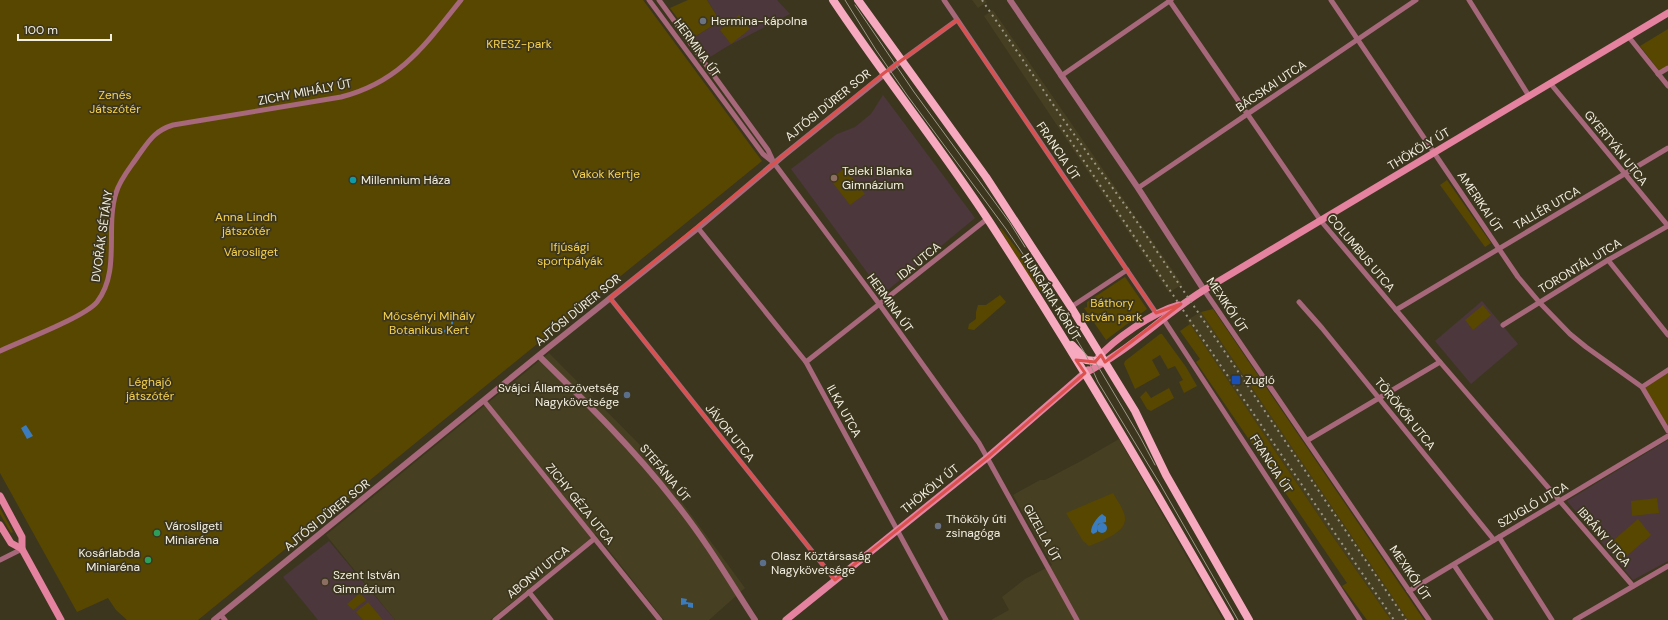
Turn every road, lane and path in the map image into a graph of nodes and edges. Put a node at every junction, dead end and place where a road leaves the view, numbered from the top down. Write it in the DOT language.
graph roads {
  1 [pos="461,0"];
  2 [pos="649,0"];
  3 [pos="659,0"];
  4 [pos="833,0"];
  5 [pos="858,0"];
  6 [pos="944,0"];
  7 [pos="1010,0"];
  8 [pos="1170,0"];
  9 [pos="1332,0"];
  10 [pos="1416,0"];
  11 [pos="1469,0"];
  12 [pos="1668,13"];
  13 [pos="957,20"];
  14 [pos="1628,36"];
  15 [pos="1358,39"];
  16 [pos="902,60"];
  17 [pos="1668,68"];
  18 [pos="884,73"];
  19 [pos="1658,74"];
  20 [pos="1061,76"];
  21 [pos="1550,82"];
  22 [pos="1668,86"];
  23 [pos="1529,96"];
  24 [pos="1247,114"];
  25 [pos="147,143"];
  26 [pos="1668,148"];
  27 [pos="1435,152"];
  28 [pos="774,163"];
  29 [pos="1624,174"];
  30 [pos="1138,188"];
  31 [pos="988,219"];
  32 [pos="1320,220"];
  33 [pos="1668,226"];
  34 [pos="698,228"];
  35 [pos="1499,248"];
  36 [pos="1608,260"];
  37 [pos="1127,270"];
  38 [pos="1204,290"];
  39 [pos="610,298"];
  40 [pos="1299,302"];
  41 [pos="1540,303"];
  42 [pos="1181,304"];
  43 [pos="880,305"];
  44 [pos="1071,307"];
  45 [pos="1396,310"];
  46 [pos="1156,313"];
  47 [pos="1164,320"];
  48 [pos="1056,326"];
  49 [pos="1503,326"];
  50 [pos="1668,335"];
  51 [pos="0,351"];
  52 [pos="539,356"];
  53 [pos="1103,358"];
  54 [pos="806,362"];
  55 [pos="1095,362"];
  56 [pos="1440,362"];
  57 [pos="1668,370"];
  58 [pos="1085,373"];
  59 [pos="1642,387"];
  60 [pos="1379,398"];
  61 [pos="484,401"];
  62 [pos="1668,431"];
  63 [pos="1668,436"];
  64 [pos="1308,440"];
  65 [pos="988,457"];
  66 [pos="0,496"];
  67 [pos="1560,502"];
  68 [pos="0,525"];
  69 [pos="898,529"];
  70 [pos="594,539"];
  71 [pos="1496,539"];
  72 [pos="22,550"];
  73 [pos="0,560"];
  74 [pos="1454,565"];
  75 [pos="1668,566"];
  76 [pos="835,580"];
  77 [pos="1633,586"];
  78 [pos="1409,591"];
  79 [pos="529,592"];
  80 [pos="223,617"];
  81 [pos="61,620"];
  82 [pos="214,620"];
  83 [pos="495,620"];
  84 [pos="551,620"];
  85 [pos="660,620"];
  86 [pos="755,620"];
  87 [pos="786,620"];
  88 [pos="946,620"];
  89 [pos="1077,620"];
  90 [pos="1230,620"];
  91 [pos="1249,620"];
  92 [pos="1359,620"];
  93 [pos="1428,620"];
  94 [pos="1491,620"];
  95 [pos="1552,620"];
  96 [pos="1575,620"];
  1 -- 25 [label="street, ZICHY MIHÁLY ÚT"];
  2 -- 28 [label="street, HERMINA ÚT"];
  3 -- 28 [label="street, HERMINA ÚT"];
  4 -- 18 [label="main road, HUNGÁRIA KÖRÚT"];
  5 -- 16 [label="main road, HUNGÁRIA KÖRÚT"];
  6 -- 13 [label="street, FRANCIA ÚT"];
  7 -- 20 [label="street, MEXIKÓI ÚT"];
  8 -- 20 [label="street"];
  8 -- 24 [label="street, COLUMBUS UTCA"];
  9 -- 15 [label="street, AMERIKAI ÚT"];
  10 -- 15 [label="street, BÁCSKAI UTCA"];
  11 -- 23 [label="street"];
  12 -- 14 [label="main road, THÖKÖLY ÚT"];
  13 -- 16 [label="street, AJTÓSI DÜRER SOR"];
  13 -- 37 [label="street, FRANCIA ÚT"];
  14 -- 19 [label="street"];
  14 -- 21 [label="main road, THÖKÖLY ÚT"];
  15 -- 24 [label="street, BÁCSKAI UTCA"];
  15 -- 27 [label="street, AMERIKAI ÚT"];
  16 -- 18 [label="street, AJTÓSI DÜRER SOR"];
  16 -- 44 [label="main road, HUNGÁRIA KÖRÚT"];
  17 -- 19 [label="street"];
  18 -- 28 [label="street, AJTÓSI DÜRER SOR"];
  18 -- 31 [label="main road, HUNGÁRIA KÖRÚT"];
  19 -- 22 [label="street"];
  20 -- 30 [label="street, MEXIKÓI ÚT"];
  21 -- 23 [label="main road, THÖKÖLY ÚT"];
  21 -- 29 [label="street, GYERTYÁN UTCA"];
  23 -- 27 [label="main road, THÖKÖLY ÚT"];
  24 -- 30 [label="street, BÁCSKAI UTCA"];
  24 -- 32 [label="street, COLUMBUS UTCA"];
  25 -- 51 [label="street, DVOŘÁK SÉTÁNY"];
  26 -- 29 [label="street, TALLÉR UTCA"];
  27 -- 32 [label="main road, THÖKÖLY ÚT"];
  27 -- 35 [label="street, AMERIKAI ÚT"];
  28 -- 34 [label="street, AJTÓSI DÜRER SOR"];
  28 -- 43 [label="street, HERMINA ÚT"];
  29 -- 33 [label="street, GYERTYÁN UTCA"];
  29 -- 35 [label="street, TALLÉR UTCA"];
  30 -- 38 [label="street, MEXIKÓI ÚT"];
  31 -- 43 [label="street, IDA UTCA"];
  31 -- 48 [label="main road, HUNGÁRIA KÖRÚT"];
  32 -- 38 [label="main road, THÖKÖLY ÚT"];
  32 -- 45 [label="street, COLUMBUS UTCA"];
  33 -- 36 [label="street, TORONTÁL UTCA"];
  34 -- 39 [label="street, AJTÓSI DÜRER SOR"];
  34 -- 54 [label="street, ILKA UTCA"];
  35 -- 41 [label="street, AMERIKAI ÚT"];
  35 -- 45 [label="street, TALLÉR UTCA"];
  36 -- 41 [label="street, TORONTÁL UTCA"];
  36 -- 50 [label="street"];
  37 -- 44 [label="street"];
  37 -- 46 [label="street, FRANCIA ÚT"];
  38 -- 42 [label="main road, THÖKÖLY ÚT"];
  38 -- 64 [label="street, MEXIKÓI ÚT"];
  39 -- 52 [label="street, AJTÓSI DÜRER SOR"];
  39 -- 76 [label="street, JÁVOR UTCA"];
  40 -- 60 [label="street, TÖRÖKŐR UTCA"];
  41 -- 49 [label="street, TORONTÁL UTCA"];
  41 -- 59 [label="street, AMERIKAI ÚT"];
  42 -- 46 [label="main road, THÖKÖLY ÚT"];
  42 -- 47 [label="main road, THÖKÖLY ÚT"];
  43 -- 54 [label="street, IDA UTCA"];
  43 -- 65 [label="street, HERMINA ÚT"];
  44 -- 53 [label="main road, HUNGÁRIA KÖRÚT"];
  45 -- 56 [label="street, COLUMBUS UTCA"];
  46 -- 53 [label="main road, THÖKÖLY ÚT"];
  47 -- 53 [label="main road, THÖKÖLY ÚT"];
  47 -- 92 [label="street, FRANCIA ÚT"];
  48 -- 55 [label="main road"];
  48 -- 58 [label="main road, HUNGÁRIA KÖRÚT"];
  52 -- 61 [label="street, AJTÓSI DÜRER SOR"];
  52 -- 86 [label="street, STEFÁNIA ÚT"];
  53 -- 55 [label="main road"];
  53 -- 58 [label="main road, THÖKÖLY ÚT"];
  53 -- 91 [label="main road, HUNGÁRIA KÖRÚT"];
  54 -- 69 [label="street, ILKA UTCA"];
  55 -- 58 [label="main road, THÖKÖLY ÚT"];
  56 -- 60 [label="street"];
  56 -- 67 [label="street, COLUMBUS UTCA"];
  57 -- 59 [label="street"];
  58 -- 65 [label="main road, THÖKÖLY ÚT"];
  58 -- 90 [label="main road, HUNGÁRIA KÖRÚT"];
  59 -- 62 [label="street"];
  60 -- 64 [label="street"];
  60 -- 71 [label="street, TÖRÖKŐR UTCA"];
  61 -- 70 [label="street, ZICHY GÉZA UTCA"];
  61 -- 80 [label="street, AJTÓSI DÜRER SOR"];
  63 -- 67 [label="street, SZUGLÓ UTCA"];
  64 -- 78 [label="street, MEXIKÓI ÚT"];
  65 -- 69 [label="main road, THÖKÖLY ÚT"];
  65 -- 89 [label="street, GIZELLA ÚT"];
  66 -- 72 [label="main road"];
  67 -- 71 [label="street, SZUGLÓ UTCA"];
  67 -- 77 [label="street, IBRÁNY UTCA"];
  68 -- 72 [label="main road"];
  69 -- 76 [label="main road, THÖKÖLY ÚT"];
  69 -- 88 [label="street, ILKA UTCA"];
  70 -- 79 [label="street, ABONYI UTCA"];
  70 -- 85 [label="street, ZICHY GÉZA UTCA"];
  71 -- 74 [label="street, SZUGLÓ UTCA"];
  71 -- 95 [label="street, TÖRÖKŐR UTCA"];
  72 -- 73 [label="street"];
  72 -- 81 [label="main road"];
  74 -- 78 [label="street, SZUGLÓ UTCA"];
  74 -- 94 [label="street"];
  75 -- 77 [label="street"];
  76 -- 87 [label="main road, THÖKÖLY ÚT"];
  77 -- 96 [label="street"];
  78 -- 93 [label="street, MEXIKÓI ÚT"];
  79 -- 83 [label="street, ABONYI UTCA"];
  79 -- 84 [label="street"];
  80 -- 82 [label="street, AJTÓSI DÜRER SOR"];
}
